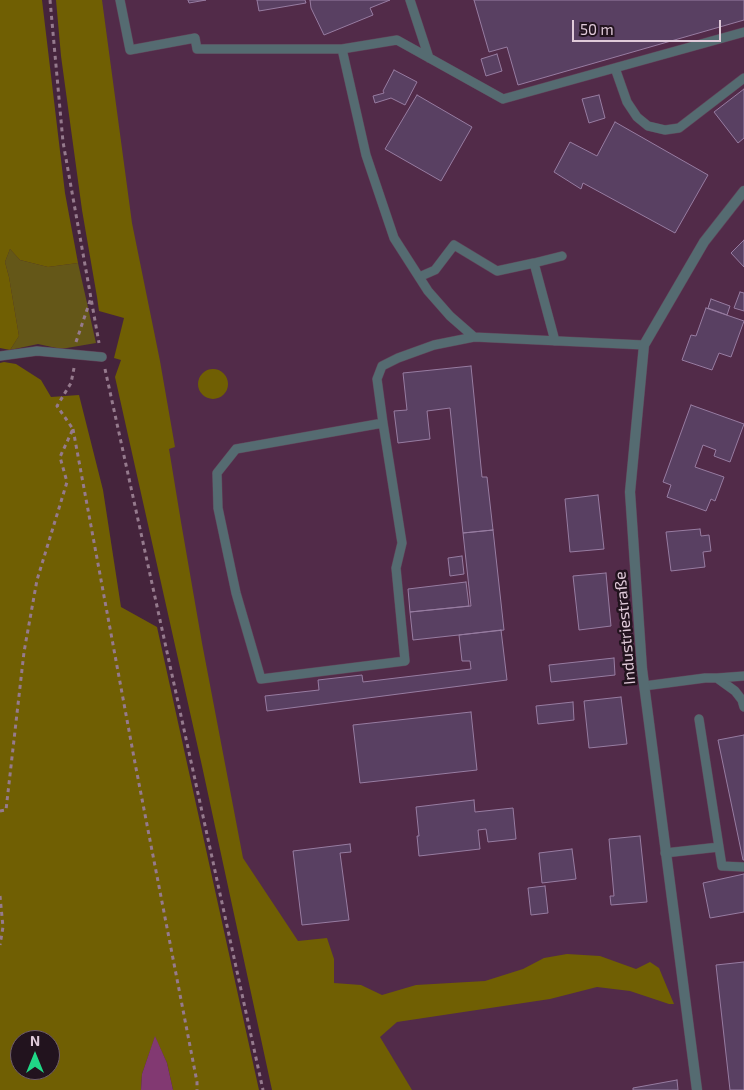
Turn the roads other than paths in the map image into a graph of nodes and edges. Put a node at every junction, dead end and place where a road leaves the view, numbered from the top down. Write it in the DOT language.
graph roads {
  1 [pos="120,0"];
  2 [pos="410,0"];
  3 [pos="744,32"];
  4 [pos="342,49"];
  5 [pos="429,58"];
  6 [pos="615,68"];
  7 [pos="744,78"];
  8 [pos="744,191"];
  9 [pos="562,256"];
  10 [pos="534,263"];
  11 [pos="419,278"];
  12 [pos="474,337"];
  13 [pos="555,341"];
  14 [pos="644,345"];
  15 [pos="0,356"];
  16 [pos="102,357"];
  17 [pos="383,423"];
  18 [pos="744,676"];
  19 [pos="717,678"];
  20 [pos="644,686"];
  21 [pos="744,707"];
  22 [pos="699,719"];
  23 [pos="719,847"];
  24 [pos="666,853"];
  25 [pos="744,867"];
  26 [pos="697,1090"];
  1 -- 4 [label="lane"];
  2 -- 5 [label="lane"];
  3 -- 6 [label="lane"];
  4 -- 5 [label="lane"];
  4 -- 11 [label="lane"];
  5 -- 6 [label="lane"];
  6 -- 7 [label="lane"];
  8 -- 14 [label="street, Industriestraße"];
  9 -- 10 [label="lane"];
  10 -- 11 [label="lane"];
  10 -- 13 [label="lane"];
  11 -- 12 [label="lane"];
  12 -- 13 [label="lane"];
  12 -- 17 [label="lane"];
  13 -- 14 [label="lane"];
  14 -- 20 [label="street, Industriestraße"];
  15 -- 16 [label="lane"];
  17 -- 17 [label="lane"];
  18 -- 19 [label="lane"];
  19 -- 20 [label="lane"];
  19 -- 21 [label="lane"];
  20 -- 24 [label="street, Industriestraße"];
  22 -- 23 [label="lane"];
  23 -- 24 [label="lane"];
  23 -- 25 [label="lane"];
  24 -- 26 [label="street, Industriestraße"];
}
